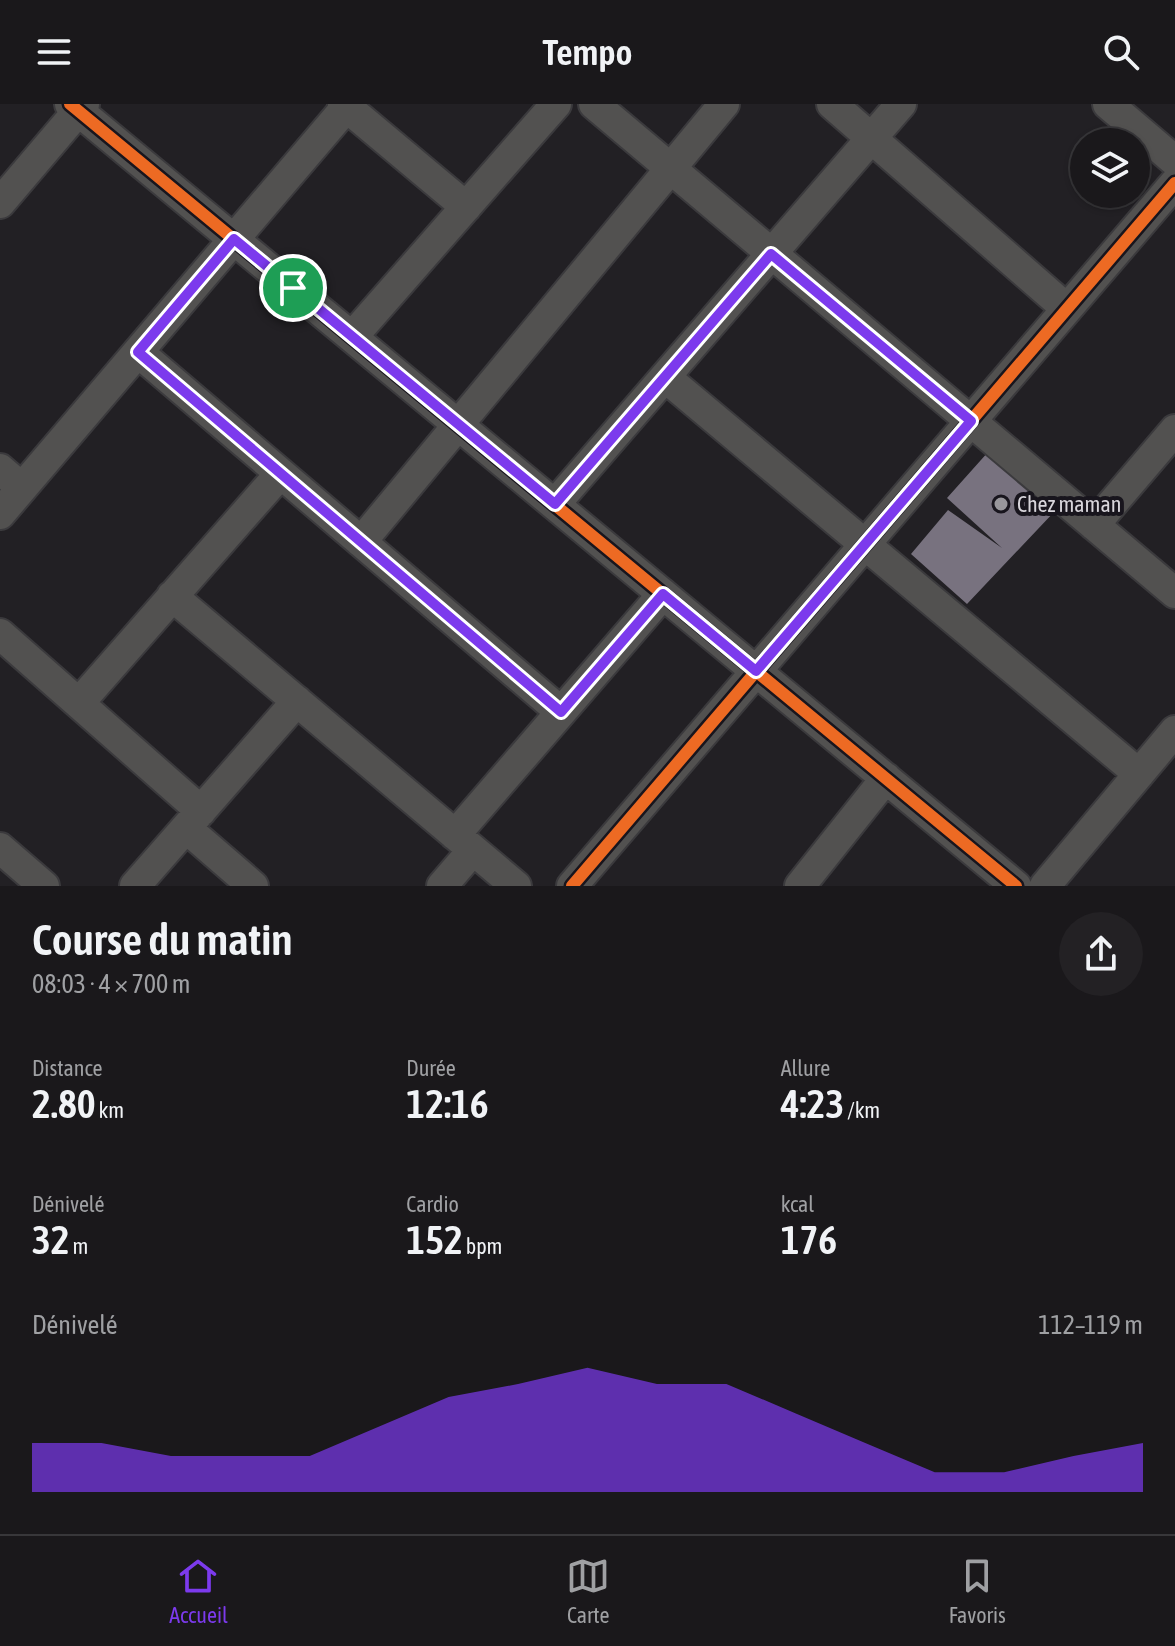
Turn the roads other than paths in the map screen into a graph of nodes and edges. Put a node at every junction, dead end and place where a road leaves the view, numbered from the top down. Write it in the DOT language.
graph roads {
  1 [pos="556,104"];
  2 [pos="594,104"];
  3 [pos="724,104"];
  4 [pos="832,104"];
  5 [pos="901,104"];
  6 [pos="1108,104"];
  7 [pos="346,105"];
  8 [pos="78,106"];
  9 [pos="872,138"];
  10 [pos="1175,161"];
  11 [pos="671,169"];
  12 [pos="1175,183"];
  13 [pos="0,203"];
  14 [pos="466,207"];
  15 [pos="234,239"];
  16 [pos="771,254"];
  17 [pos="1067,309"];
  18 [pos="352,337"];
  19 [pos="138,352"];
  20 [pos="665,377"];
  21 [pos="971,421"];
  22 [pos="458,424"];
  23 [pos="1175,430"];
  24 [pos="280,474"];
  25 [pos="11,479"];
  26 [pos="555,504"];
  27 [pos="0,514"];
  28 [pos="1094,525"];
  29 [pos="361,542"];
  30 [pos="865,544"];
  31 [pos="1175,593"];
  32 [pos="663,594"];
  33 [pos="172,596"];
  34 [pos="0,634"];
  35 [pos="756,671"];
  36 [pos="297,701"];
  37 [pos="79,703"];
  38 [pos="561,712"];
  39 [pos="1175,731"];
  40 [pos="1139,774"];
  41 [pos="886,778"];
  42 [pos="193,819"];
  43 [pos="464,842"];
  44 [pos="0,848"];
  45 [pos="249,885"];
  46 [pos="44,886"];
  47 [pos="135,886"];
  48 [pos="442,886"];
  49 [pos="516,886"];
  50 [pos="572,886"];
  51 [pos="800,886"];
  52 [pos="1016,886"];
  53 [pos="1045,886"];
  1 -- 14 [label="street"];
  2 -- 11 [label="street"];
  3 -- 11 [label="street"];
  4 -- 9 [label="street"];
  5 -- 9 [label="street"];
  6 -- 10 [label="street"];
  7 -- 14 [label="street"];
  7 -- 15 [label="street"];
  8 -- 13 [label="street"];
  8 -- 15 [label="street"];
  9 -- 16 [label="street"];
  9 -- 17 [label="street"];
  11 -- 16 [label="street"];
  11 -- 22 [label="street"];
  12 -- 17 [label="street"];
  14 -- 18 [label="street"];
  15 -- 18 [label="street"];
  15 -- 19 [label="street"];
  16 -- 20 [label="street"];
  16 -- 21 [label="street"];
  17 -- 21 [label="street"];
  18 -- 22 [label="street"];
  19 -- 24 [label="street"];
  19 -- 25 [label="street"];
  20 -- 26 [label="street"];
  20 -- 30 [label="street"];
  21 -- 28 [label="street"];
  21 -- 30 [label="street"];
  22 -- 26 [label="street"];
  22 -- 29 [label="street"];
  23 -- 28 [label="street"];
  24 -- 29 [label="street"];
  24 -- 33 [label="street"];
  25 -- 27 [label="street"];
  26 -- 32 [label="street"];
  28 -- 31 [label="street"];
  29 -- 38 [label="street"];
  30 -- 35 [label="street"];
  30 -- 40 [label="street"];
  32 -- 35 [label="street"];
  32 -- 38 [label="street"];
  33 -- 36 [label="street"];
  33 -- 37 [label="street"];
  34 -- 37 [label="street"];
  35 -- 41 [label="street"];
  35 -- 50 [label="street"];
  36 -- 42 [label="street"];
  36 -- 43 [label="street"];
  37 -- 42 [label="street"];
  38 -- 43 [label="street"];
  39 -- 40 [label="street"];
  40 -- 53 [label="street"];
  41 -- 51 [label="street"];
  41 -- 52 [label="street"];
  42 -- 45 [label="street"];
  42 -- 47 [label="street"];
  43 -- 48 [label="street"];
  43 -- 49 [label="street"];
  44 -- 46 [label="street"];
}
